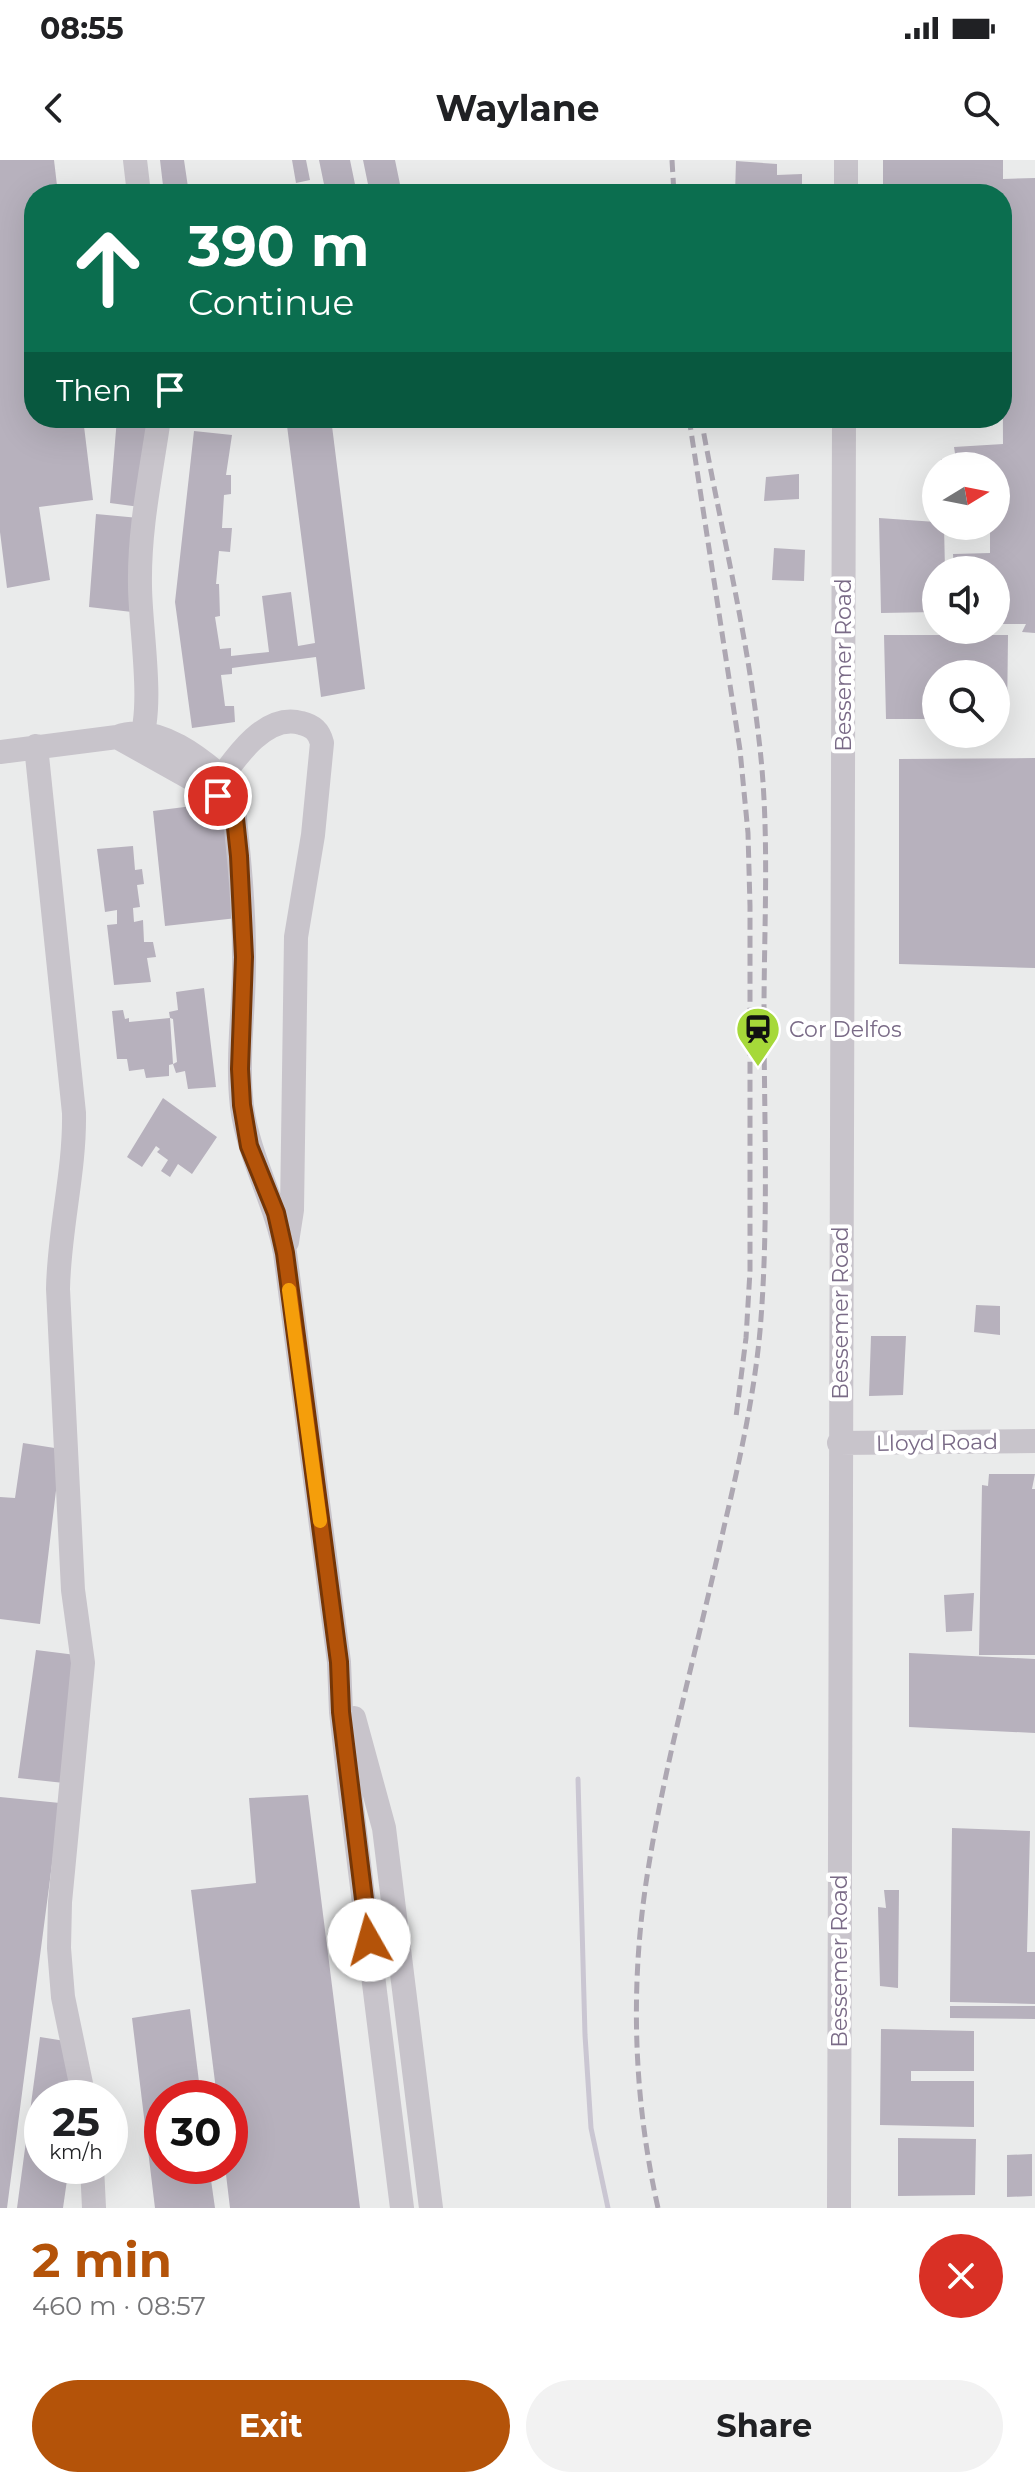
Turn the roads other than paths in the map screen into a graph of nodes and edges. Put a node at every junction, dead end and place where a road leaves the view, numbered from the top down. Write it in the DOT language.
graph roads {
  1 [pos="135,160"];
  2 [pos="846,160"];
  3 [pos="138,184"];
  4 [pos="846,184"];
  5 [pos="157,428"];
  6 [pos="844,428"];
  7 [pos="133,740"];
  8 [pos="36,746"];
  9 [pos="0,752"];
  10 [pos="216,784"];
  11 [pos="285,1253"];
  12 [pos="1035,1441"];
  13 [pos="839,1443"];
  14 [pos="339,1662"];
  15 [pos="80,2080"];
  16 [pos="93,2184"];
  17 [pos="94,2208"];
  18 [pos="402,2208"];
  19 [pos="431,2208"];
  20 [pos="839,2208"];
  1 -- 3 [label="street"];
  2 -- 4 [label="street"];
  5 -- 7 [label="street"];
  6 -- 13 [label="street, Bessemer Road"];
  7 -- 8 [label="street"];
  7 -- 10 [label="street"];
  8 -- 9 [label="street"];
  8 -- 15 [label="street"];
  10 -- 11 [label="street"];
  10 -- 11 [label="street"];
  11 -- 14 [label="street"];
  12 -- 13 [label="street, Lloyd Road"];
  13 -- 20 [label="street, Bessemer Road"];
  14 -- 18 [label="street"];
  14 -- 19 [label="street"];
  16 -- 17 [label="street"];
}
